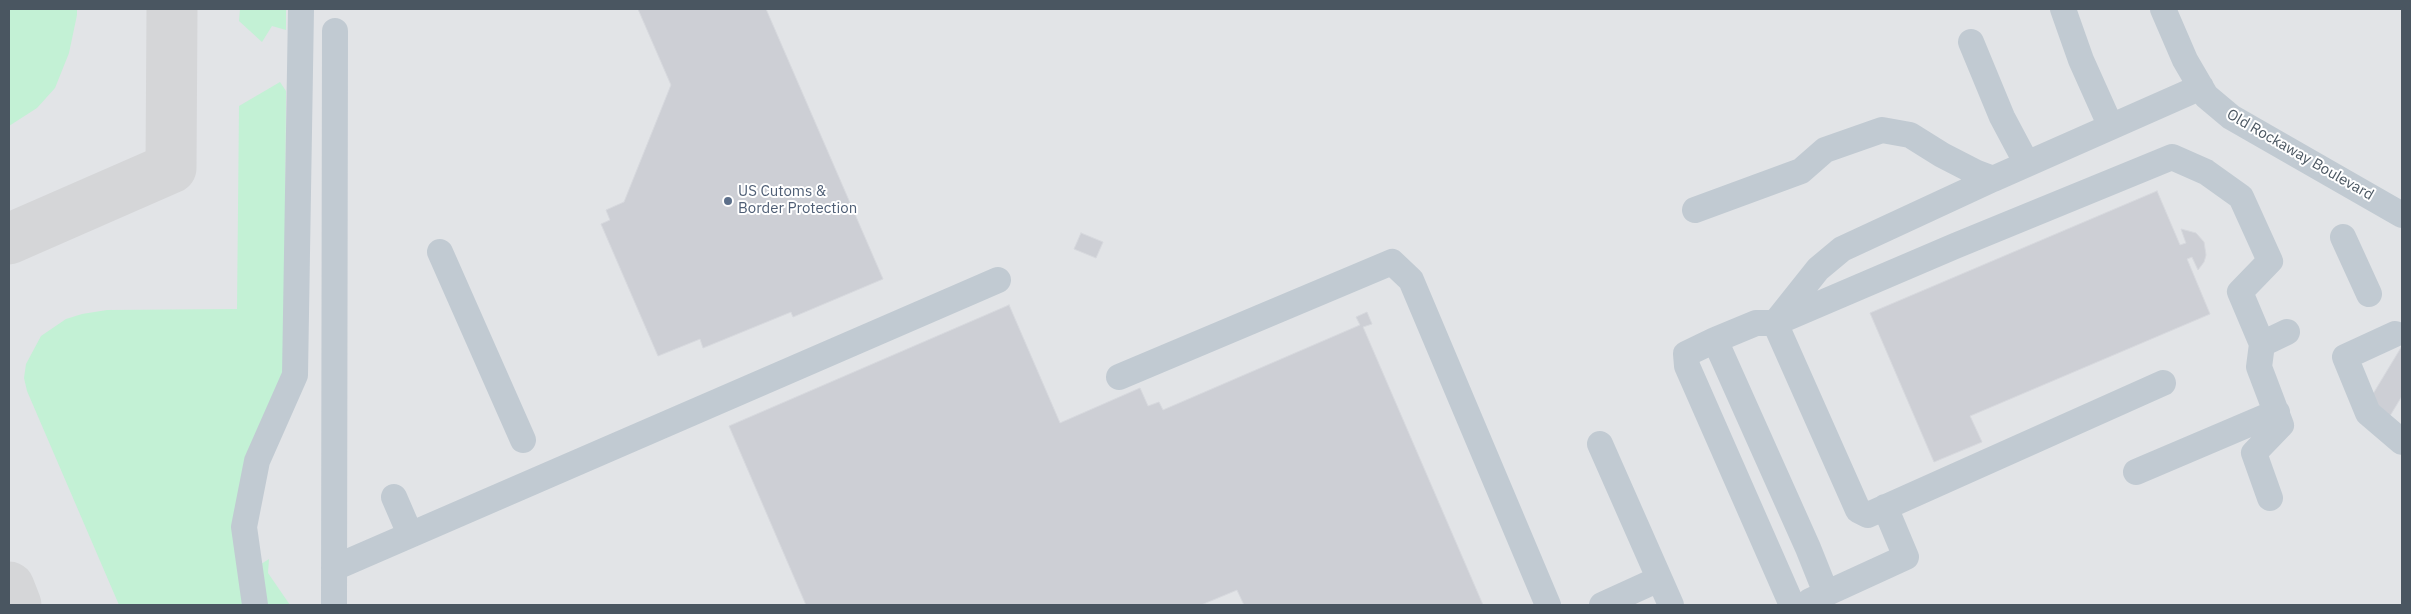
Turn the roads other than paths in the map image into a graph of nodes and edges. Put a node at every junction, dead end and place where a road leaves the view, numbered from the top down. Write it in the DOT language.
graph roads {
  1 [pos="301,9"];
  2 [pos="2063,9"];
  3 [pos="2163,9"];
  4 [pos="334,31"];
  5 [pos="1970,42"];
  6 [pos="2201,87"];
  7 [pos="2111,127"];
  8 [pos="2027,164"];
  9 [pos="1993,179"];
  10 [pos="1695,210"];
  11 [pos="2402,215"];
  12 [pos="2343,237"];
  13 [pos="440,252"];
  14 [pos="998,280"];
  15 [pos="2369,294"];
  16 [pos="1775,323"];
  17 [pos="2287,332"];
  18 [pos="2395,334"];
  19 [pos="1715,340"];
  20 [pos="2262,344"];
  21 [pos="1119,377"];
  22 [pos="2164,383"];
  23 [pos="2277,412"];
  24 [pos="522,440"];
  25 [pos="2402,442"];
  26 [pos="1600,444"];
  27 [pos="2136,472"];
  28 [pos="394,497"];
  29 [pos="2270,498"];
  30 [pos="1885,507"];
  31 [pos="410,534"];
  32 [pos="334,568"];
  33 [pos="1659,579"];
  34 [pos="1826,593"];
  35 [pos="255,605"];
  36 [pos="334,605"];
  37 [pos="1548,605"];
  38 [pos="1602,605"];
  39 [pos="1672,605"];
  40 [pos="1792,605"];
  41 [pos="1801,605"];
  1 -- 35 [label="street"];
  2 -- 7 [label="street"];
  3 -- 6 [label="street, Old Rockaway Boulevard"];
  4 -- 32 [label="street"];
  5 -- 8 [label="street"];
  6 -- 7 [label="street"];
  6 -- 11 [label="street, Old Rockaway Boulevard"];
  7 -- 8 [label="street"];
  8 -- 9 [label="street"];
  9 -- 10 [label="street"];
  9 -- 16 [label="street"];
  12 -- 15 [label="street"];
  13 -- 24 [label="street"];
  14 -- 31 [label="street"];
  16 -- 19 [label="street"];
  16 -- 20 [label="street"];
  16 -- 30 [label="street"];
  17 -- 20 [label="street"];
  18 -- 25 [label="street"];
  19 -- 34 [label="street"];
  19 -- 40 [label="street"];
  20 -- 23 [label="street"];
  21 -- 37 [label="street"];
  22 -- 30 [label="street"];
  23 -- 27 [label="street"];
  23 -- 29 [label="street"];
  26 -- 33 [label="street"];
  28 -- 31 [label="street"];
  30 -- 34 [label="street"];
  31 -- 32 [label="street"];
  32 -- 36 [label="street"];
  33 -- 38 [label="street"];
  33 -- 39 [label="street"];
  34 -- 41 [label="street"];
}
